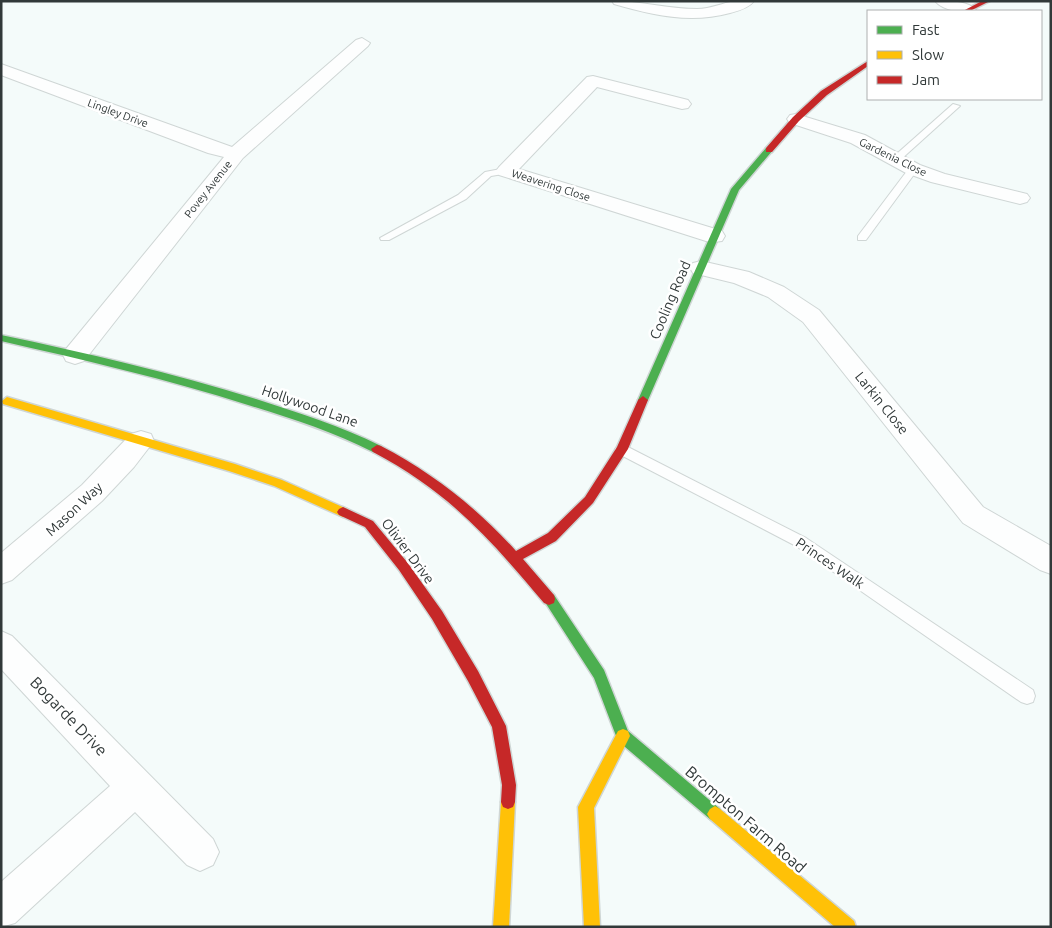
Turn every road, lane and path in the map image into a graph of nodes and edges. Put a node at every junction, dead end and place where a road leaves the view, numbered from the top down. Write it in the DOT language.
graph roads {
  1 [pos="619,1"];
  2 [pos="748,1"];
  3 [pos="942,1"];
  4 [pos="987,1"];
  5 [pos="964,10"];
  6 [pos="969,10"];
  7 [pos="362,43"];
  8 [pos="867,64"];
  9 [pos="1,69"];
  10 [pos="682,104"];
  11 [pos="956,106"];
  12 [pos="796,119"];
  13 [pos="236,154"];
  14 [pos="895,160"];
  15 [pos="913,169"];
  16 [pos="506,171"];
  17 [pos="1020,198"];
  18 [pos="714,236"];
  19 [pos="385,238"];
  20 [pos="862,238"];
  21 [pos="701,268"];
  22 [pos="1,338"];
  23 [pos="75,355"];
  24 [pos="7,401"];
  25 [pos="141,441"];
  26 [pos="622,449"];
  27 [pos="514,558"];
  28 [pos="1051,560"];
  29 [pos="1,571"];
  30 [pos="1,646"];
  31 [pos="1027,696"];
  32 [pos="623,736"];
  33 [pos="136,787"];
  34 [pos="200,852"];
  35 [pos="1,909"];
  36 [pos="501,927"];
  37 [pos="592,927"];
  38 [pos="848,927"];
  1 -- 2 [label="street"];
  3 -- 5 [label="street"];
  4 -- 6 [label="main road"];
  7 -- 13 [label="street, Povey Avenue"];
  8 -- 12 [label="main road, Cooling Road"];
  9 -- 13 [label="street, Lingley Drive"];
  10 -- 16 [label="street, Weavering Close"];
  11 -- 14 [label="lane"];
  12 -- 14 [label="street, Gardenia Close"];
  12 -- 18 [label="main road, Cooling Road"];
  13 -- 23 [label="street, Povey Avenue"];
  14 -- 15 [label="street, Gardenia Close"];
  15 -- 17 [label="street, Gardenia Close"];
  15 -- 20 [label="lane"];
  16 -- 18 [label="street, Weavering Close"];
  16 -- 19 [label="lane"];
  18 -- 21 [label="main road, Cooling Road"];
  21 -- 26 [label="main road, Cooling Road"];
  21 -- 28 [label="street, Larkin Close"];
  22 -- 23 [label="main road, Hollywood Lane"];
  23 -- 27 [label="main road, Hollywood Lane"];
  24 -- 25 [label="main road, Olivier Drive"];
  25 -- 29 [label="street, Mason Way"];
  25 -- 36 [label="main road, Olivier Drive"];
  26 -- 27 [label="main road, Cooling Road"];
  26 -- 31 [label="lane, Princes Walk"];
  27 -- 32 [label="main road, Hollywood Lane"];
  30 -- 33 [label="street, Bogarde Drive"];
  32 -- 37 [label="main road"];
  32 -- 38 [label="main road, Brompton Farm Road"];
  33 -- 34 [label="street, Bogarde Drive"];
  33 -- 35 [label="street"];
}
